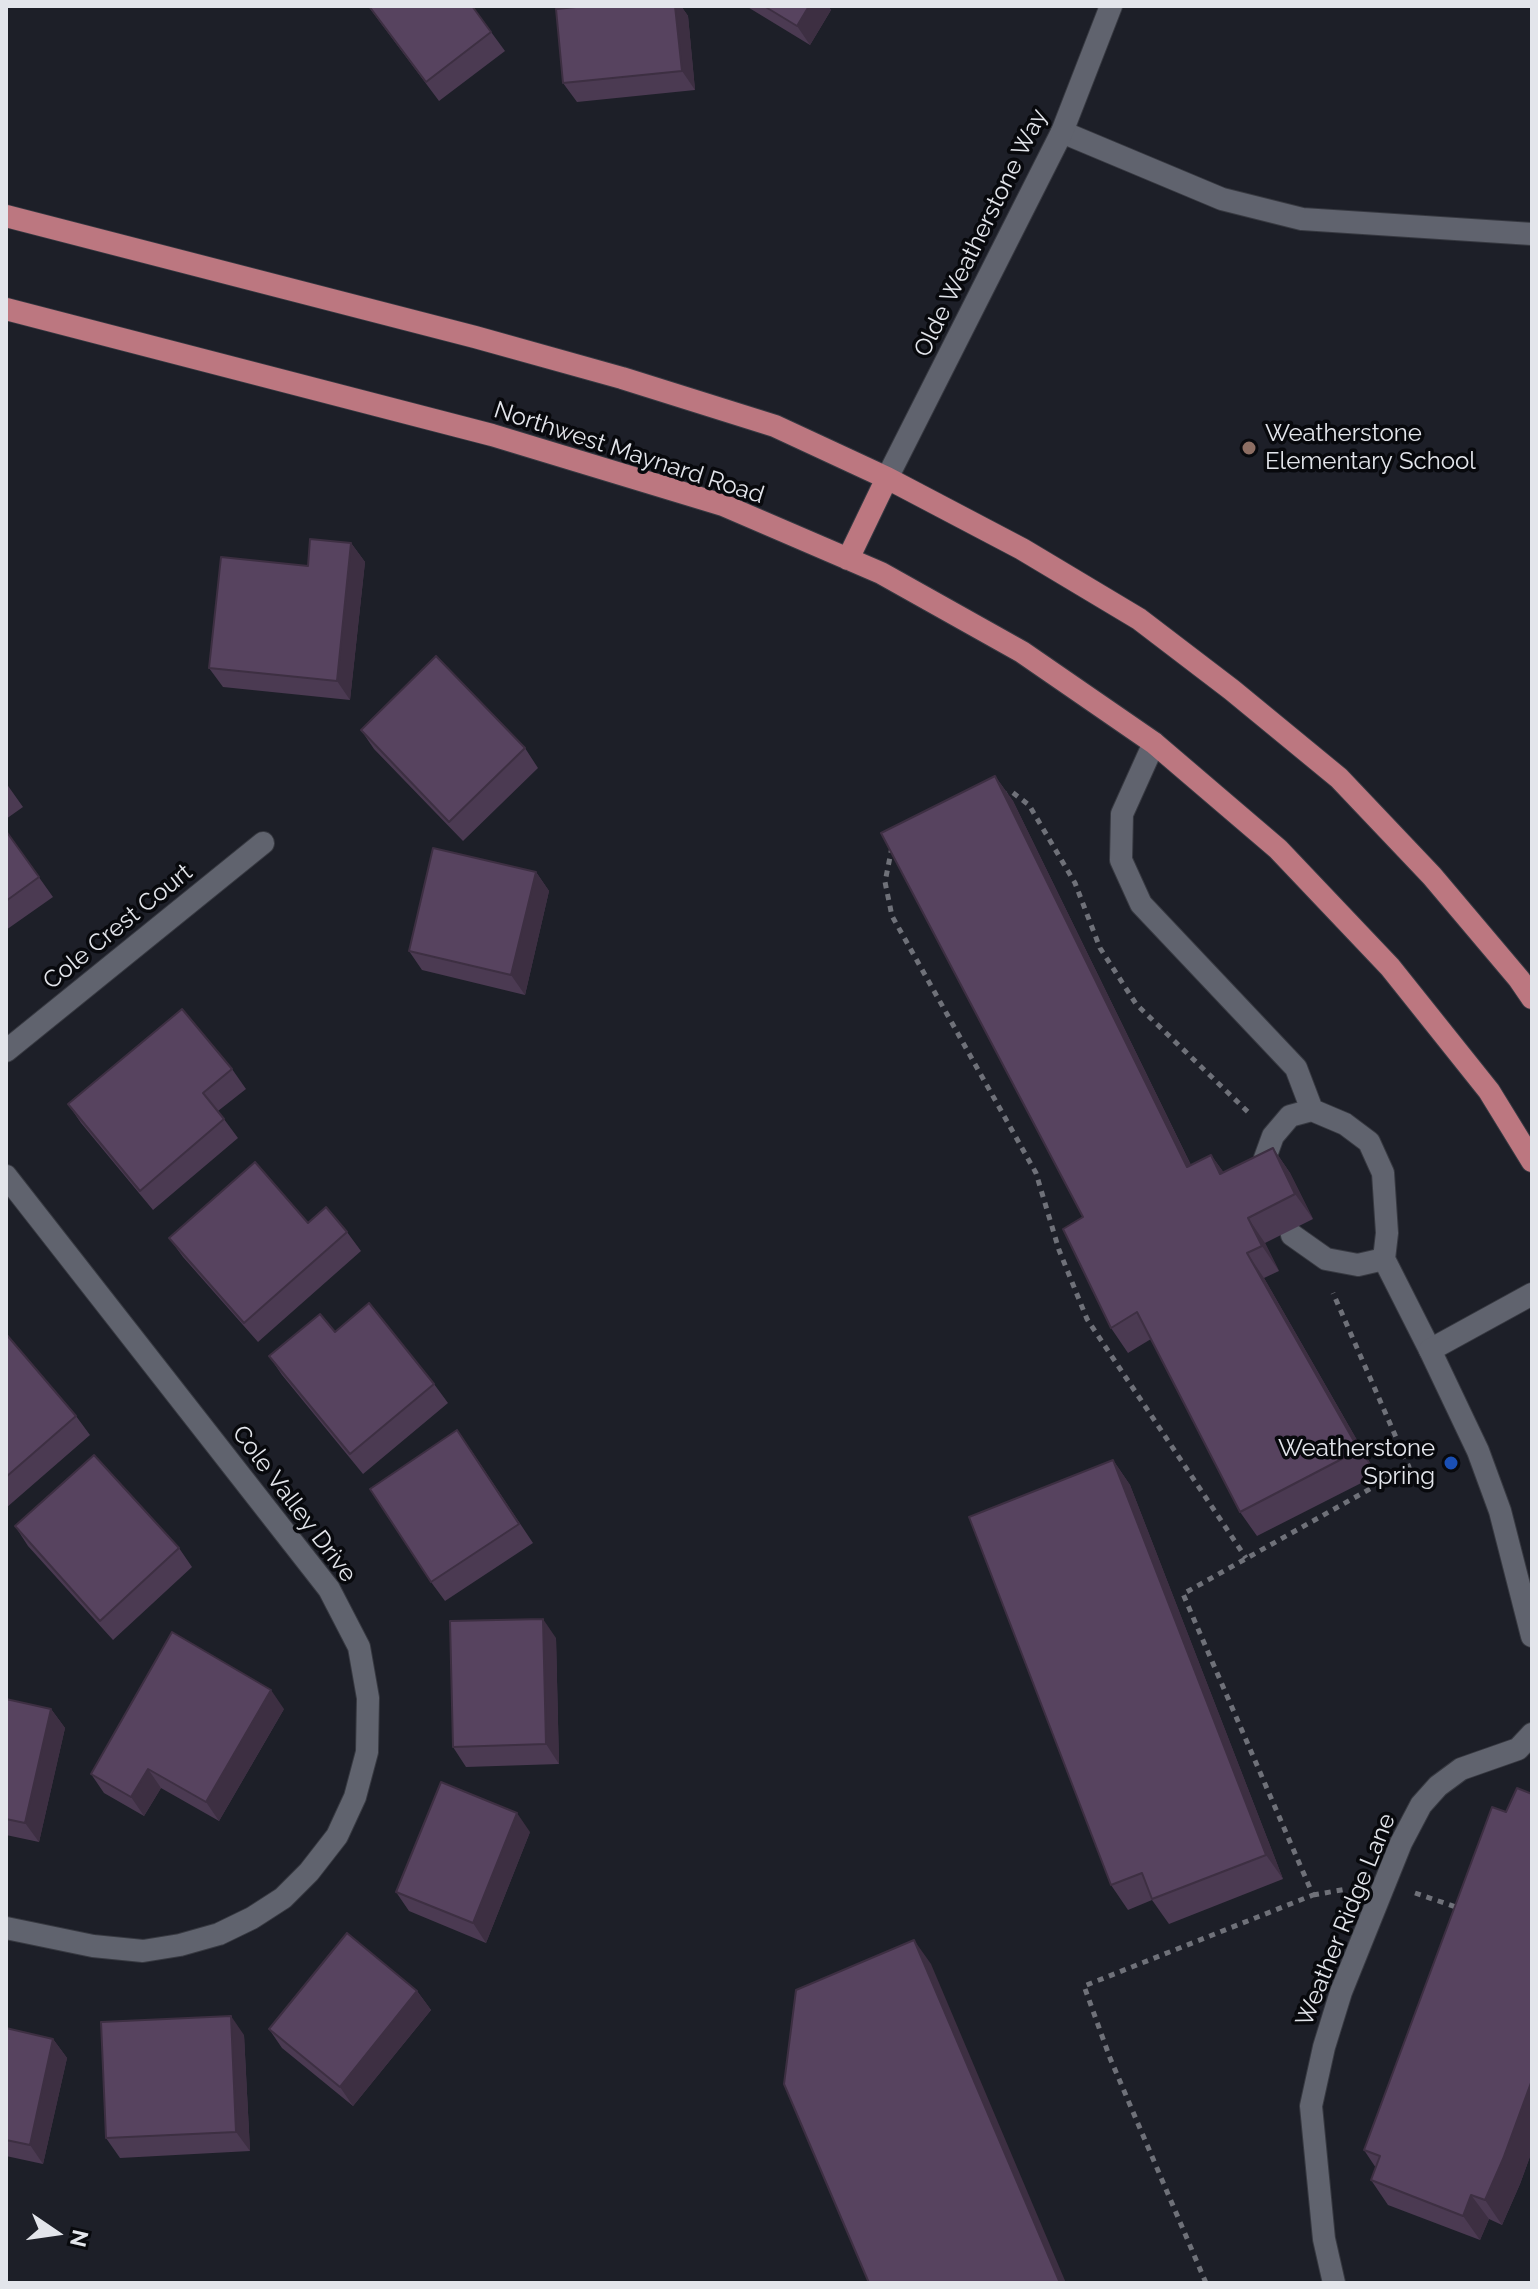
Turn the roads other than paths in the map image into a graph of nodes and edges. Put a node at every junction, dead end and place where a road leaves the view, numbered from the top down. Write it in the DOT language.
graph roads {
  1 [pos="1111,6"];
  2 [pos="1062,132"];
  3 [pos="6,216"];
  4 [pos="1532,234"];
  5 [pos="6,309"];
  6 [pos="887,478"];
  7 [pos="848,559"];
  8 [pos="1154,743"];
  9 [pos="263,843"];
  10 [pos="1532,998"];
  11 [pos="6,1051"];
  12 [pos="1301,1113"];
  13 [pos="1532,1161"];
  14 [pos="6,1176"];
  15 [pos="1268,1178"];
  16 [pos="1292,1235"];
  17 [pos="1384,1259"];
  18 [pos="1532,1294"];
  19 [pos="1430,1350"];
  20 [pos="1532,1636"];
  21 [pos="1532,1734"];
  22 [pos="6,1928"];
  23 [pos="1334,2283"];
  1 -- 2 [label="street, Olde Weatherstone Way"];
  2 -- 4 [label="street"];
  2 -- 6 [label="street, Olde Weatherstone Way"];
  3 -- 6 [label="main road"];
  5 -- 7 [label="main road, Northwest Maynard Road"];
  6 -- 7 [label="main road"];
  6 -- 10 [label="main road"];
  7 -- 8 [label="main road, Northwest Maynard Road"];
  8 -- 12 [label="street"];
  8 -- 13 [label="main road, Northwest Maynard Road"];
  9 -- 11 [label="street, Cole Crest Court"];
  12 -- 15 [label="street"];
  12 -- 17 [label="street"];
  14 -- 22 [label="street, Cole Valley Drive"];
  16 -- 17 [label="street"];
  17 -- 19 [label="street"];
  18 -- 19 [label="street"];
  19 -- 20 [label="street"];
  21 -- 23 [label="street, Weather Ridge Lane"];
}
